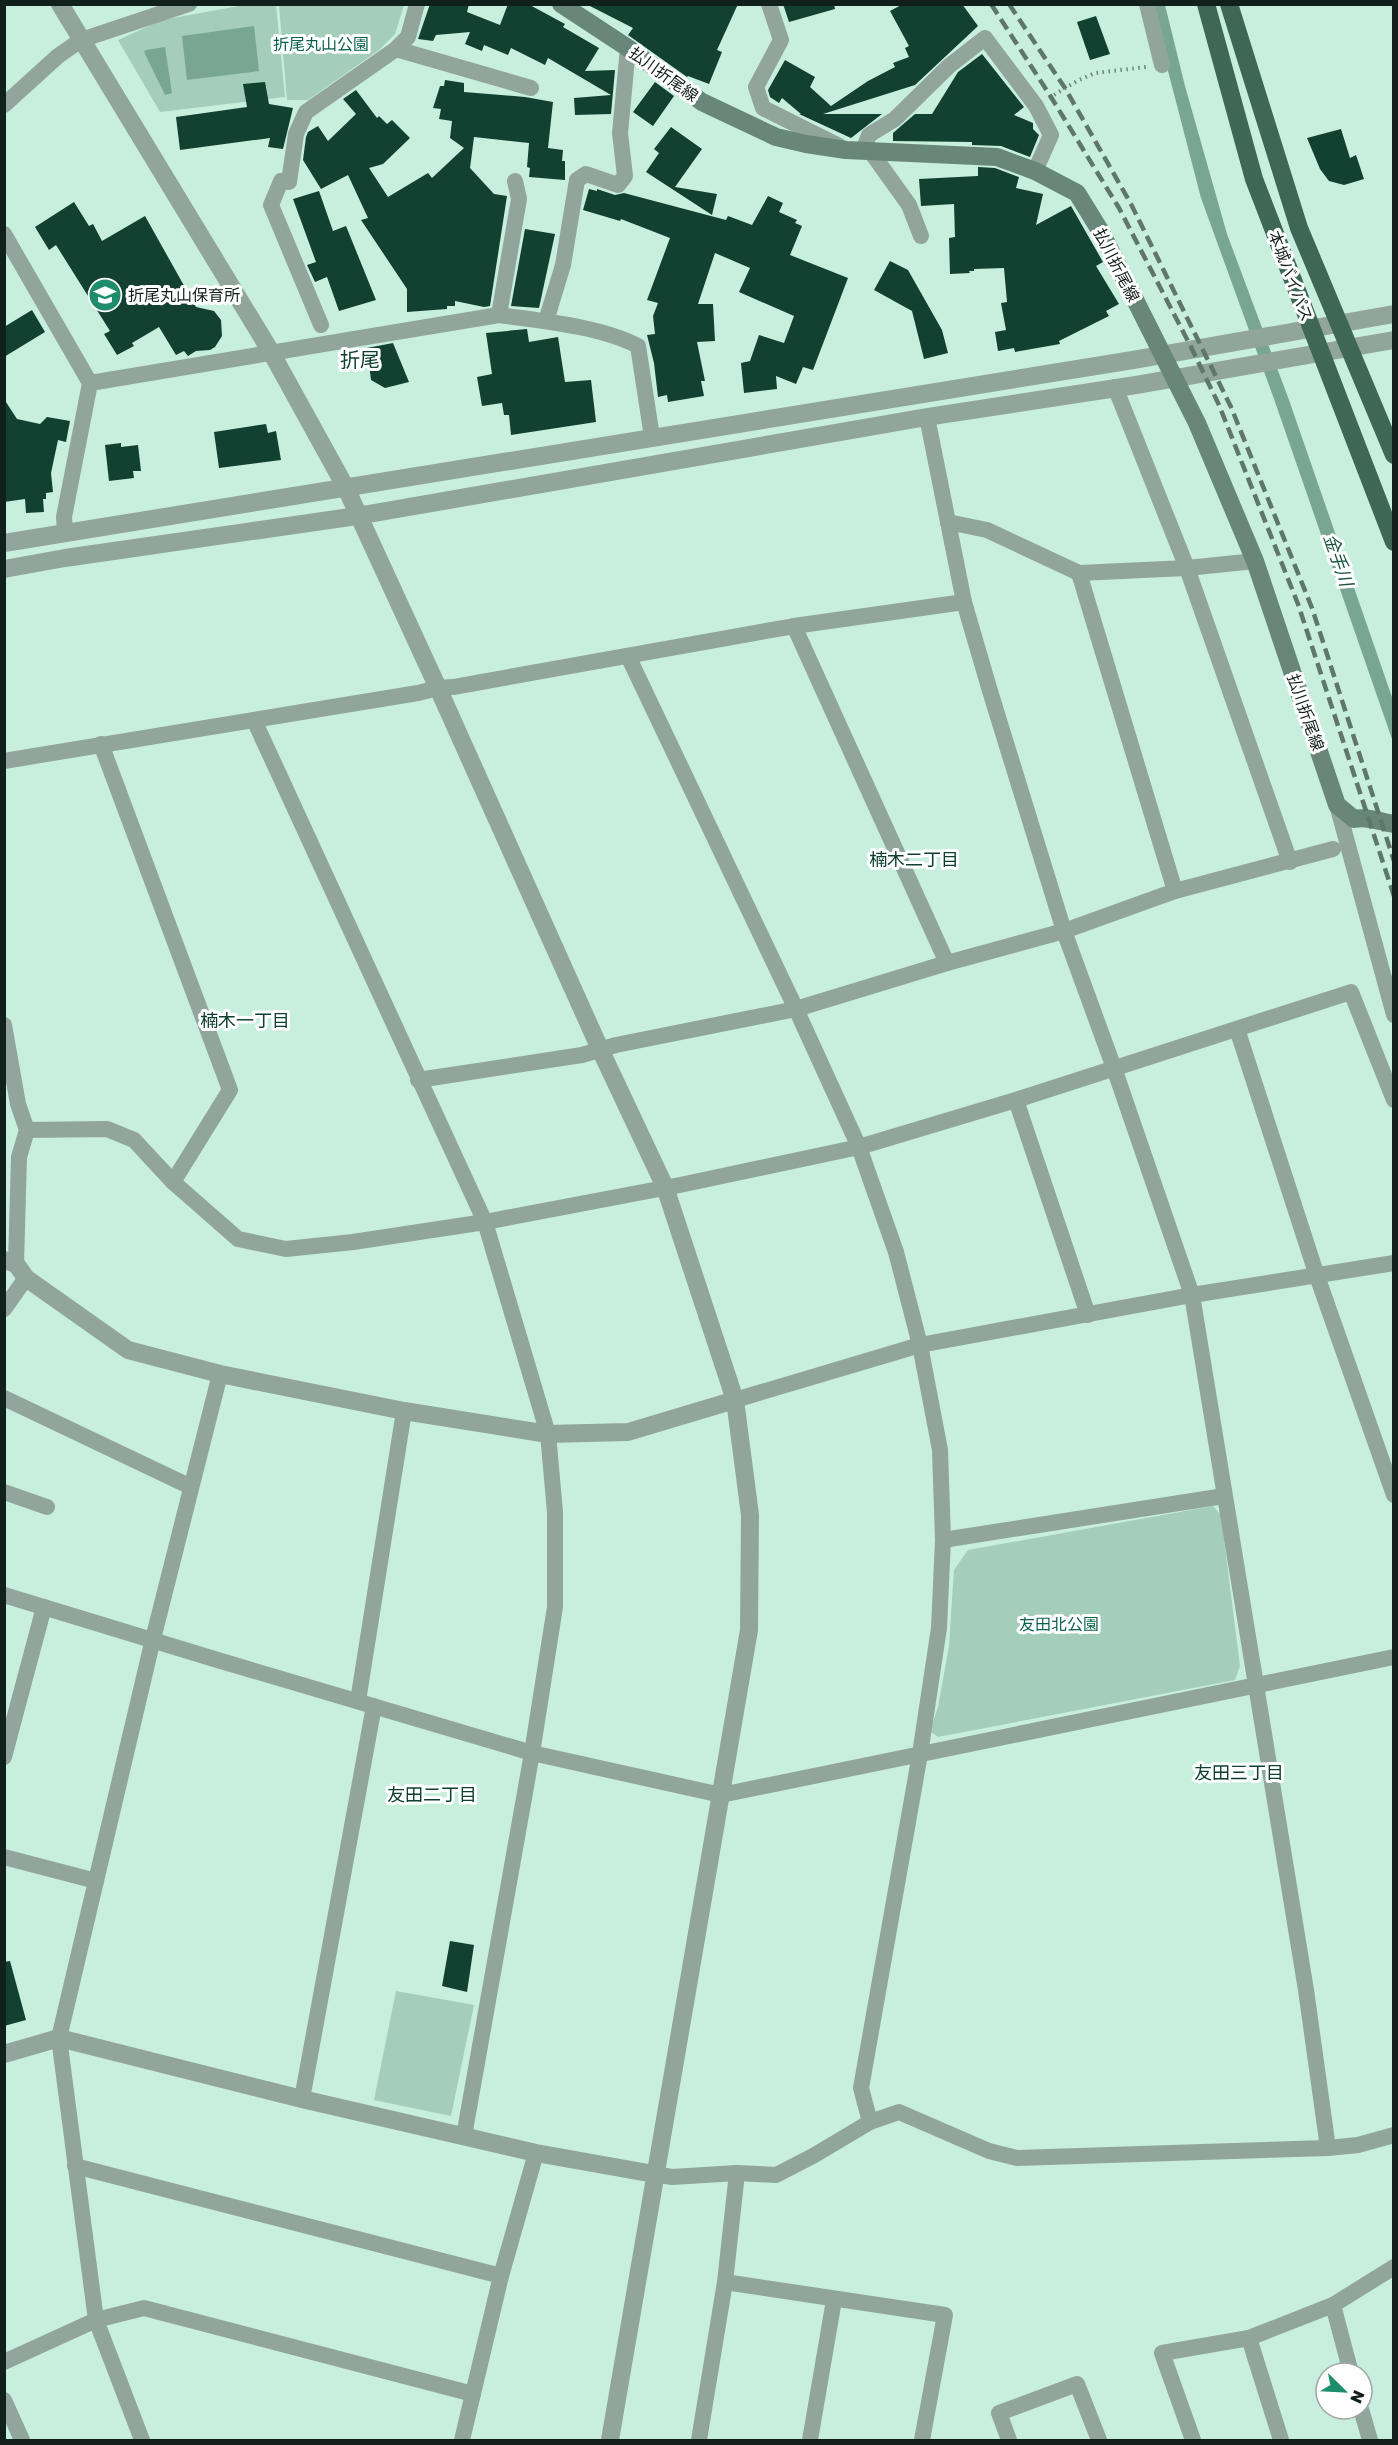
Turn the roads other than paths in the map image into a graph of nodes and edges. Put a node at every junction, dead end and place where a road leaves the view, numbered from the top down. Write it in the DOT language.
graph roads {
  1 [pos="60,4"];
  2 [pos="189,4"];
  3 [pos="417,4"];
  4 [pos="561,4"];
  5 [pos="769,4"];
  6 [pos="1147,4"];
  7 [pos="1206,4"];
  8 [pos="1229,4"];
  9 [pos="81,40"];
  10 [pos="628,48"];
  11 [pos="396,49"];
  12 [pos="1162,65"];
  13 [pos="531,88"];
  14 [pos="4,105"];
  15 [pos="860,151"];
  16 [pos="1035,171"];
  17 [pos="515,181"];
  18 [pos="4,234"];
  19 [pos="921,236"];
  20 [pos="499,315"];
  21 [pos="1387,315"];
  22 [pos="546,321"];
  23 [pos="321,325"];
  24 [pos="1392,340"];
  25 [pos="271,352"];
  26 [pos="90,383"];
  27 [pos="1115,387"];
  28 [pos="927,417"];
  29 [pos="652,437"];
  30 [pos="1394,455"];
  31 [pos="346,489"];
  32 [pos="357,516"];
  33 [pos="948,522"];
  34 [pos="65,532"];
  35 [pos="1394,542"];
  36 [pos="4,543"];
  37 [pos="1255,561"];
  38 [pos="1187,568"];
  39 [pos="4,569"];
  40 [pos="1079,573"];
  41 [pos="964,602"];
  42 [pos="795,626"];
  43 [pos="628,656"];
  44 [pos="438,688"];
  45 [pos="254,720"];
  46 [pos="101,744"];
  47 [pos="4,761"];
  48 [pos="1337,805"];
  49 [pos="1394,824"];
  50 [pos="1333,849"];
  51 [pos="1290,862"];
  52 [pos="1175,891"];
  53 [pos="1064,931"];
  54 [pos="947,963"];
  55 [pos="796,1009"];
  56 [pos="1394,1015"];
  57 [pos="4,1025"];
  58 [pos="1238,1029"];
  59 [pos="600,1049"];
  60 [pos="1114,1068"];
  61 [pos="418,1080"];
  62 [pos="1016,1100"];
  63 [pos="1394,1100"];
  64 [pos="11,1105"];
  65 [pos="27,1130"];
  66 [pos="859,1147"];
  67 [pos="173,1182"];
  68 [pos="665,1186"];
  69 [pos="485,1222"];
  70 [pos="1394,1263"];
  71 [pos="16,1267"];
  72 [pos="1317,1275"];
  73 [pos="1192,1295"];
  74 [pos="4,1310"];
  75 [pos="1088,1315"];
  76 [pos="920,1345"];
  77 [pos="220,1374"];
  78 [pos="4,1398"];
  79 [pos="735,1400"];
  80 [pos="404,1411"];
  81 [pos="548,1434"];
  82 [pos="191,1487"];
  83 [pos="4,1492"];
  84 [pos="1394,1495"];
  85 [pos="1224,1496"];
  86 [pos="47,1507"];
  87 [pos="943,1540"];
  88 [pos="4,1595"];
  89 [pos="44,1607"];
  90 [pos="153,1639"];
  91 [pos="1394,1657"];
  92 [pos="1256,1686"];
  93 [pos="366,1704"];
  94 [pos="532,1752"];
  95 [pos="920,1754"];
  96 [pos="4,1756"];
  97 [pos="721,1795"];
  98 [pos="4,1857"];
  99 [pos="96,1881"];
  100 [pos="59,2038"];
  101 [pos="4,2054"];
  102 [pos="302,2099"];
  103 [pos="870,2122"];
  104 [pos="1394,2135"];
  105 [pos="464,2136"];
  106 [pos="1328,2148"];
  107 [pos="536,2153"];
  108 [pos="75,2166"];
  109 [pos="736,2173"];
  110 [pos="654,2174"];
  111 [pos="1394,2267"];
  112 [pos="501,2276"];
  113 [pos="725,2282"];
  114 [pos="834,2300"];
  115 [pos="1333,2305"];
  116 [pos="96,2320"];
  117 [pos="1249,2338"];
  118 [pos="1348,2361"];
  119 [pos="4,2362"];
  120 [pos="473,2394"];
  121 [pos="4,2400"];
  122 [pos="1364,2421"];
  123 [pos="22,2440"];
  124 [pos="142,2440"];
  125 [pos="462,2440"];
  126 [pos="610,2440"];
  127 [pos="699,2440"];
  128 [pos="810,2440"];
  129 [pos="922,2440"];
  130 [pos="1008,2440"];
  131 [pos="1099,2440"];
  132 [pos="1193,2440"];
  133 [pos="1281,2440"];
  134 [pos="1370,2440"];
  1 -- 9 [label="street"];
  2 -- 9 [label="street"];
  3 -- 11 [label="street"];
  4 -- 10 [label="main road, 払川折尾線"];
  5 -- 15 [label="street"];
  6 -- 12 [label="street"];
  7 -- 35 [label="highway, 本城バイパス"];
  8 -- 30 [label="highway, 本城バイパス"];
  9 -- 14 [label="street"];
  9 -- 25 [label="street"];
  10 -- 15 [label="main road, 払川折尾線"];
  10 -- 22 [label="street"];
  11 -- 13 [label="street"];
  11 -- 23 [label="street"];
  15 -- 16 [label="main road, 払川折尾線"];
  15 -- 16 [label="street"];
  15 -- 19 [label="street"];
  16 -- 37 [label="main road, 払川折尾線"];
  17 -- 20 [label="street"];
  18 -- 26 [label="street"];
  20 -- 22 [label="street"];
  20 -- 25 [label="street"];
  21 -- 29 [label="street"];
  22 -- 29 [label="street"];
  24 -- 27 [label="street"];
  25 -- 26 [label="street"];
  25 -- 31 [label="street"];
  26 -- 34 [label="street"];
  27 -- 28 [label="street"];
  27 -- 38 [label="street"];
  28 -- 32 [label="street"];
  28 -- 33 [label="street"];
  29 -- 31 [label="street"];
  31 -- 32 [label="street"];
  31 -- 34 [label="street"];
  32 -- 39 [label="street"];
  32 -- 44 [label="street"];
  33 -- 40 [label="street"];
  33 -- 41 [label="street"];
  34 -- 36 [label="street"];
  37 -- 38 [label="street"];
  37 -- 48 [label="main road, 払川折尾線"];
  38 -- 40 [label="street"];
  38 -- 51 [label="street"];
  40 -- 52 [label="street"];
  41 -- 42 [label="street"];
  41 -- 53 [label="street"];
  42 -- 43 [label="street"];
  42 -- 54 [label="street"];
  43 -- 44 [label="street"];
  43 -- 55 [label="street"];
  44 -- 45 [label="street"];
  44 -- 59 [label="street"];
  45 -- 46 [label="street"];
  45 -- 61 [label="street"];
  46 -- 47 [label="street"];
  46 -- 67 [label="street"];
  48 -- 49 [label="main road"];
  48 -- 56 [label="street"];
  50 -- 51 [label="street"];
  51 -- 52 [label="street"];
  52 -- 53 [label="street"];
  53 -- 54 [label="street"];
  53 -- 60 [label="street"];
  54 -- 55 [label="street"];
  55 -- 59 [label="street"];
  55 -- 66 [label="street"];
  57 -- 64 [label="street"];
  58 -- 60 [label="street"];
  58 -- 63 [label="street"];
  58 -- 72 [label="street"];
  59 -- 61 [label="street"];
  59 -- 68 [label="street"];
  60 -- 62 [label="street"];
  60 -- 73 [label="street"];
  61 -- 69 [label="street"];
  62 -- 66 [label="street"];
  62 -- 75 [label="street"];
  64 -- 65 [label="street"];
  65 -- 67 [label="street"];
  65 -- 71 [label="street"];
  66 -- 68 [label="street"];
  66 -- 76 [label="street"];
  67 -- 69 [label="street"];
  68 -- 69 [label="street"];
  68 -- 79 [label="street"];
  69 -- 81 [label="street"];
  70 -- 72 [label="street"];
  71 -- 74 [label="street"];
  71 -- 77 [label="street"];
  72 -- 73 [label="street"];
  72 -- 84 [label="street"];
  73 -- 75 [label="street"];
  73 -- 85 [label="street"];
  75 -- 76 [label="street"];
  76 -- 79 [label="street"];
  76 -- 87 [label="street"];
  77 -- 80 [label="street"];
  77 -- 82 [label="street"];
  78 -- 82 [label="street"];
  79 -- 81 [label="street"];
  79 -- 97 [label="street"];
  80 -- 81 [label="street"];
  80 -- 93 [label="street"];
  81 -- 94 [label="street"];
  82 -- 90 [label="street"];
  83 -- 86 [label="street"];
  85 -- 87 [label="street"];
  85 -- 92 [label="street"];
  87 -- 95 [label="street"];
  88 -- 89 [label="street"];
  89 -- 90 [label="street"];
  89 -- 96 [label="street"];
  90 -- 93 [label="street"];
  90 -- 99 [label="street"];
  91 -- 92 [label="street"];
  92 -- 95 [label="street"];
  92 -- 106 [label="street"];
  93 -- 94 [label="street"];
  93 -- 102 [label="street"];
  94 -- 97 [label="street"];
  94 -- 105 [label="street"];
  95 -- 97 [label="street"];
  95 -- 103 [label="street"];
  97 -- 110 [label="street"];
  98 -- 99 [label="street"];
  99 -- 100 [label="street"];
  100 -- 101 [label="street"];
  100 -- 102 [label="street"];
  100 -- 108 [label="street"];
  102 -- 105 [label="street"];
  103 -- 106 [label="street"];
  103 -- 109 [label="street"];
  104 -- 106 [label="street"];
  105 -- 107 [label="street"];
  107 -- 110 [label="street"];
  107 -- 112 [label="street"];
  108 -- 112 [label="street"];
  108 -- 116 [label="street"];
  109 -- 110 [label="street"];
  109 -- 113 [label="street"];
  110 -- 126 [label="street"];
  111 -- 115 [label="street"];
  112 -- 120 [label="street"];
  113 -- 114 [label="street"];
  113 -- 127 [label="street"];
  114 -- 128 [label="street"];
  114 -- 129 [label="street"];
  115 -- 117 [label="street"];
  115 -- 118 [label="street"];
  116 -- 119 [label="street"];
  116 -- 120 [label="street"];
  116 -- 124 [label="street"];
  117 -- 132 [label="street"];
  117 -- 133 [label="street"];
  120 -- 125 [label="street"];
  121 -- 123 [label="street"];
  122 -- 134 [label="street"];
  130 -- 131 [label="street"];
}
